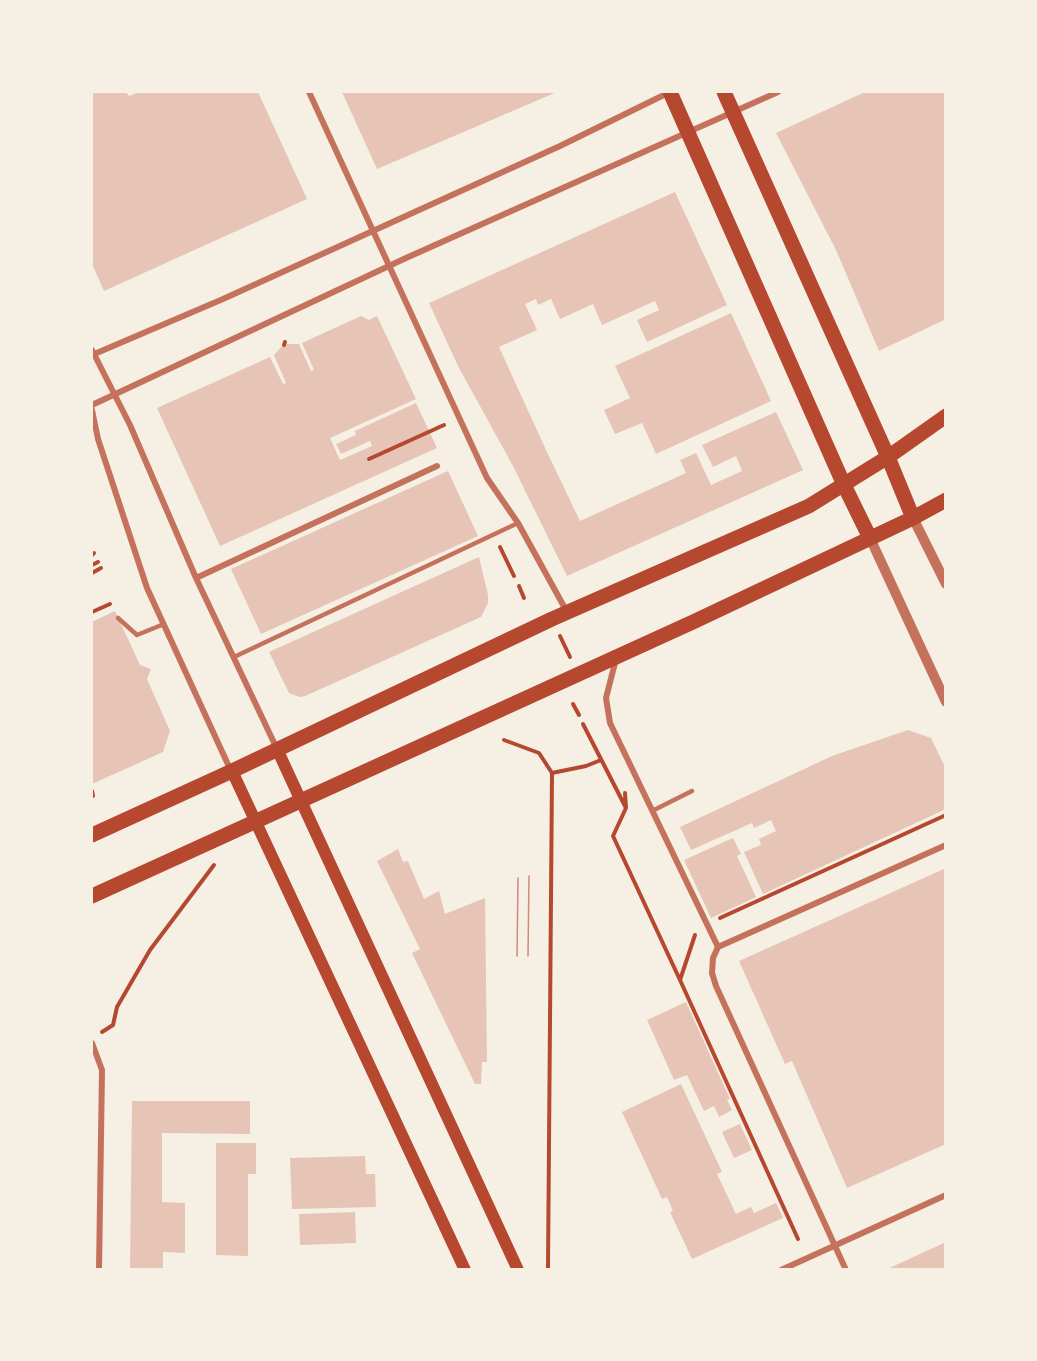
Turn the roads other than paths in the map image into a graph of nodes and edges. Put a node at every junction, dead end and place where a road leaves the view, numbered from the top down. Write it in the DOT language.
graph roads {
  1 [pos="309,92"];
  2 [pos="670,92"];
  3 [pos="724,92"];
  4 [pos="778,92"];
  5 [pos="733,112"];
  6 [pos="689,132"];
  7 [pos="374,230"];
  8 [pos="390,265"];
  9 [pos="92,353"];
  10 [pos="115,395"];
  11 [pos="92,405"];
  12 [pos="92,410"];
  13 [pos="945,416"];
  14 [pos="888,457"];
  15 [pos="437,466"];
  16 [pos="844,485"];
  17 [pos="945,500"];
  18 [pos="913,518"];
  19 [pos="518,523"];
  20 [pos="870,538"];
  21 [pos="196,578"];
  22 [pos="945,584"];
  23 [pos="567,612"];
  24 [pos="118,618"];
  25 [pos="164,624"];
  26 [pos="234,657"];
  27 [pos="616,657"];
  28 [pos="945,702"];
  29 [pos="277,749"];
  30 [pos="232,771"];
  31 [pos="692,791"];
  32 [pos="300,800"];
  33 [pos="652,811"];
  34 [pos="255,821"];
  35 [pos="92,835"];
  36 [pos="945,845"];
  37 [pos="92,896"];
  38 [pos="718,947"];
  39 [pos="92,1043"];
  40 [pos="945,1195"];
  41 [pos="835,1245"];
  42 [pos="99,1269"];
  43 [pos="464,1269"];
  44 [pos="518,1269"];
  45 [pos="781,1269"];
  46 [pos="846,1269"];
  1 -- 7 [label="street"];
  2 -- 6 [label="main road"];
  2 -- 7 [label="street"];
  3 -- 5 [label="main road"];
  4 -- 5 [label="street"];
  5 -- 6 [label="street"];
  5 -- 14 [label="main road"];
  6 -- 8 [label="street"];
  6 -- 16 [label="main road"];
  7 -- 8 [label="street"];
  7 -- 9 [label="street"];
  8 -- 10 [label="street"];
  8 -- 19 [label="street"];
  9 -- 10 [label="street"];
  10 -- 11 [label="street"];
  10 -- 21 [label="street"];
  12 -- 25 [label="street"];
  13 -- 14 [label="main road"];
  14 -- 16 [label="main road"];
  14 -- 18 [label="main road"];
  15 -- 21 [label="street"];
  16 -- 20 [label="main road"];
  16 -- 23 [label="main road"];
  17 -- 18 [label="main road"];
  18 -- 20 [label="main road"];
  18 -- 22 [label="street"];
  19 -- 23 [label="street"];
  19 -- 26 [label="lane"];
  20 -- 27 [label="main road"];
  20 -- 28 [label="street"];
  21 -- 26 [label="street"];
  23 -- 29 [label="main road"];
  24 -- 25 [label="lane"];
  25 -- 30 [label="street"];
  26 -- 29 [label="street"];
  27 -- 32 [label="main road"];
  27 -- 33 [label="street"];
  29 -- 30 [label="main road"];
  29 -- 32 [label="main road"];
  30 -- 34 [label="main road"];
  30 -- 35 [label="main road"];
  31 -- 33 [label="lane"];
  32 -- 34 [label="main road"];
  32 -- 44 [label="main road"];
  33 -- 38 [label="street"];
  34 -- 37 [label="main road"];
  34 -- 43 [label="main road"];
  36 -- 38 [label="street"];
  38 -- 41 [label="street"];
  39 -- 42 [label="street"];
  40 -- 41 [label="street"];
  41 -- 45 [label="street"];
  41 -- 46 [label="street"];
}
